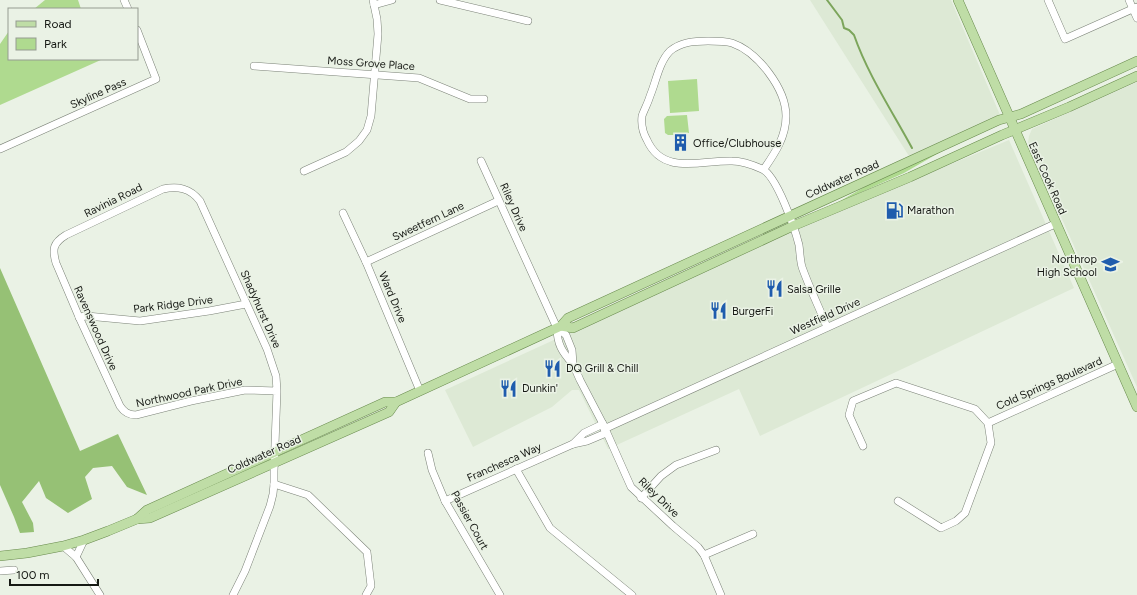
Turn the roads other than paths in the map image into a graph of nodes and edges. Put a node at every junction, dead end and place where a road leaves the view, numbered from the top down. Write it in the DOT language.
graph roads {
  1 [pos="392,0"];
  2 [pos="440,0"];
  3 [pos="958,0"];
  4 [pos="1048,0"];
  5 [pos="1129,0"];
  6 [pos="373,3"];
  7 [pos="1135,8"];
  8 [pos="1137,18"];
  9 [pos="528,21"];
  10 [pos="138,33"];
  11 [pos="1137,61"];
  12 [pos="254,66"];
  13 [pos="375,74"];
  14 [pos="1137,76"];
  15 [pos="484,99"];
  16 [pos="1010,117"];
  17 [pos="1014,129"];
  18 [pos="1,149"];
  19 [pos="481,161"];
  20 [pos="764,170"];
  21 [pos="304,171"];
  22 [pos="185,189"];
  23 [pos="498,201"];
  24 [pos="342,212"];
  25 [pos="789,216"];
  26 [pos="1055,224"];
  27 [pos="793,226"];
  28 [pos="55,245"];
  29 [pos="366,262"];
  30 [pos="246,304"];
  31 [pos="79,317"];
  32 [pos="559,327"];
  33 [pos="827,327"];
  34 [pos="1118,364"];
  35 [pos="277,391"];
  36 [pos="420,391"];
  37 [pos="396,402"];
  38 [pos="1137,407"];
  39 [pos="130,415"];
  40 [pos="988,423"];
  41 [pos="604,429"];
  42 [pos="863,446"];
  43 [pos="716,450"];
  44 [pos="275,452"];
  45 [pos="428,453"];
  46 [pos="274,462"];
  47 [pos="516,469"];
  48 [pos="274,484"];
  49 [pos="641,498"];
  50 [pos="445,501"];
  51 [pos="898,501"];
  52 [pos="137,519"];
  53 [pos="753,534"];
  54 [pos="84,540"];
  55 [pos="63,546"];
  56 [pos="704,555"];
  57 [pos="0,556"];
  58 [pos="76,557"];
  59 [pos="14,570"];
  60 [pos="0,571"];
  61 [pos="100,595"];
  62 [pos="233,595"];
  63 [pos="366,595"];
  64 [pos="500,595"];
  65 [pos="632,595"];
  66 [pos="721,595"];
  1 -- 6 [label="street"];
  2 -- 9 [label="street"];
  3 -- 16 [label="main road, East Cook Road"];
  4 -- 7 [label="street"];
  5 -- 7 [label="street"];
  6 -- 13 [label="street"];
  7 -- 8 [label="street"];
  10 -- 18 [label="street, Skyline Pass"];
  11 -- 16 [label="main road, Coldwater Road"];
  12 -- 13 [label="street, Moss Grove Place"];
  13 -- 15 [label="street, Moss Grove Place"];
  13 -- 21 [label="street"];
  14 -- 17 [label="main road, Coldwater Road"];
  16 -- 17 [label="main road, East Cook Road"];
  16 -- 25 [label="main road, Coldwater Road"];
  17 -- 26 [label="main road, East Cook Road"];
  17 -- 27 [label="main road, Coldwater Road"];
  19 -- 23 [label="street, Riley Drive"];
  20 -- 20 [label="street"];
  20 -- 25 [label="street"];
  22 -- 28 [label="street, Ravinia Road"];
  22 -- 30 [label="street, Shadyhurst Drive"];
  23 -- 29 [label="street, Sweetfern Lane"];
  23 -- 32 [label="street, Riley Drive"];
  24 -- 29 [label="street, Ward Drive"];
  25 -- 27 [label="street"];
  25 -- 32 [label="main road, Coldwater Road"];
  26 -- 33 [label="street, Westfield Drive"];
  26 -- 34 [label="main road, East Cook Road"];
  27 -- 32 [label="main road, Coldwater Road"];
  27 -- 33 [label="street"];
  28 -- 31 [label="street, Ravenswood Drive"];
  29 -- 36 [label="street, Ward Drive"];
  30 -- 31 [label="street, Park Ridge Drive"];
  30 -- 35 [label="street, Shadyhurst Drive"];
  31 -- 39 [label="street, Ravenswood Drive"];
  32 -- 36 [label="main road, Coldwater Road"];
  32 -- 41 [label="street, Riley Drive"];
  33 -- 41 [label="street, Westfield Drive"];
  34 -- 38 [label="main road, East Cook Road"];
  34 -- 40 [label="street, Cold Springs Boulevard"];
  35 -- 39 [label="street, Northwood Park Drive"];
  35 -- 44 [label="street, Shadyhurst Drive"];
  36 -- 37 [label="main road, Coldwater Road"];
  37 -- 44 [label="main road, Coldwater Road"];
  37 -- 46 [label="main road, Coldwater Road"];
  40 -- 42 [label="street, Cold Springs Boulevard"];
  40 -- 51 [label="street, Cold Springs Boulevard"];
  41 -- 47 [label="street, Franchesca Way"];
  41 -- 49 [label="street, Riley Drive"];
  43 -- 49 [label="street"];
  44 -- 46 [label="street, Shadyhurst Drive"];
  44 -- 52 [label="main road, Coldwater Road"];
  45 -- 50 [label="street, Passier Court"];
  46 -- 48 [label="street, Shadyhurst Drive"];
  46 -- 52 [label="main road, Coldwater Road"];
  47 -- 50 [label="street, Franchesca Way"];
  47 -- 65 [label="street"];
  48 -- 62 [label="street, Shadyhurst Drive"];
  48 -- 63 [label="street"];
  49 -- 56 [label="street, Riley Drive"];
  50 -- 64 [label="street, Passier Court"];
  52 -- 54 [label="main road, Coldwater Road"];
  53 -- 56 [label="street"];
  54 -- 55 [label="main road, Coldwater Road"];
  54 -- 58 [label="street"];
  55 -- 57 [label="main road, Coldwater Road"];
  55 -- 58 [label="street"];
  56 -- 66 [label="street, Riley Drive"];
  58 -- 61 [label="street"];
  59 -- 60 [label="street"];
}
